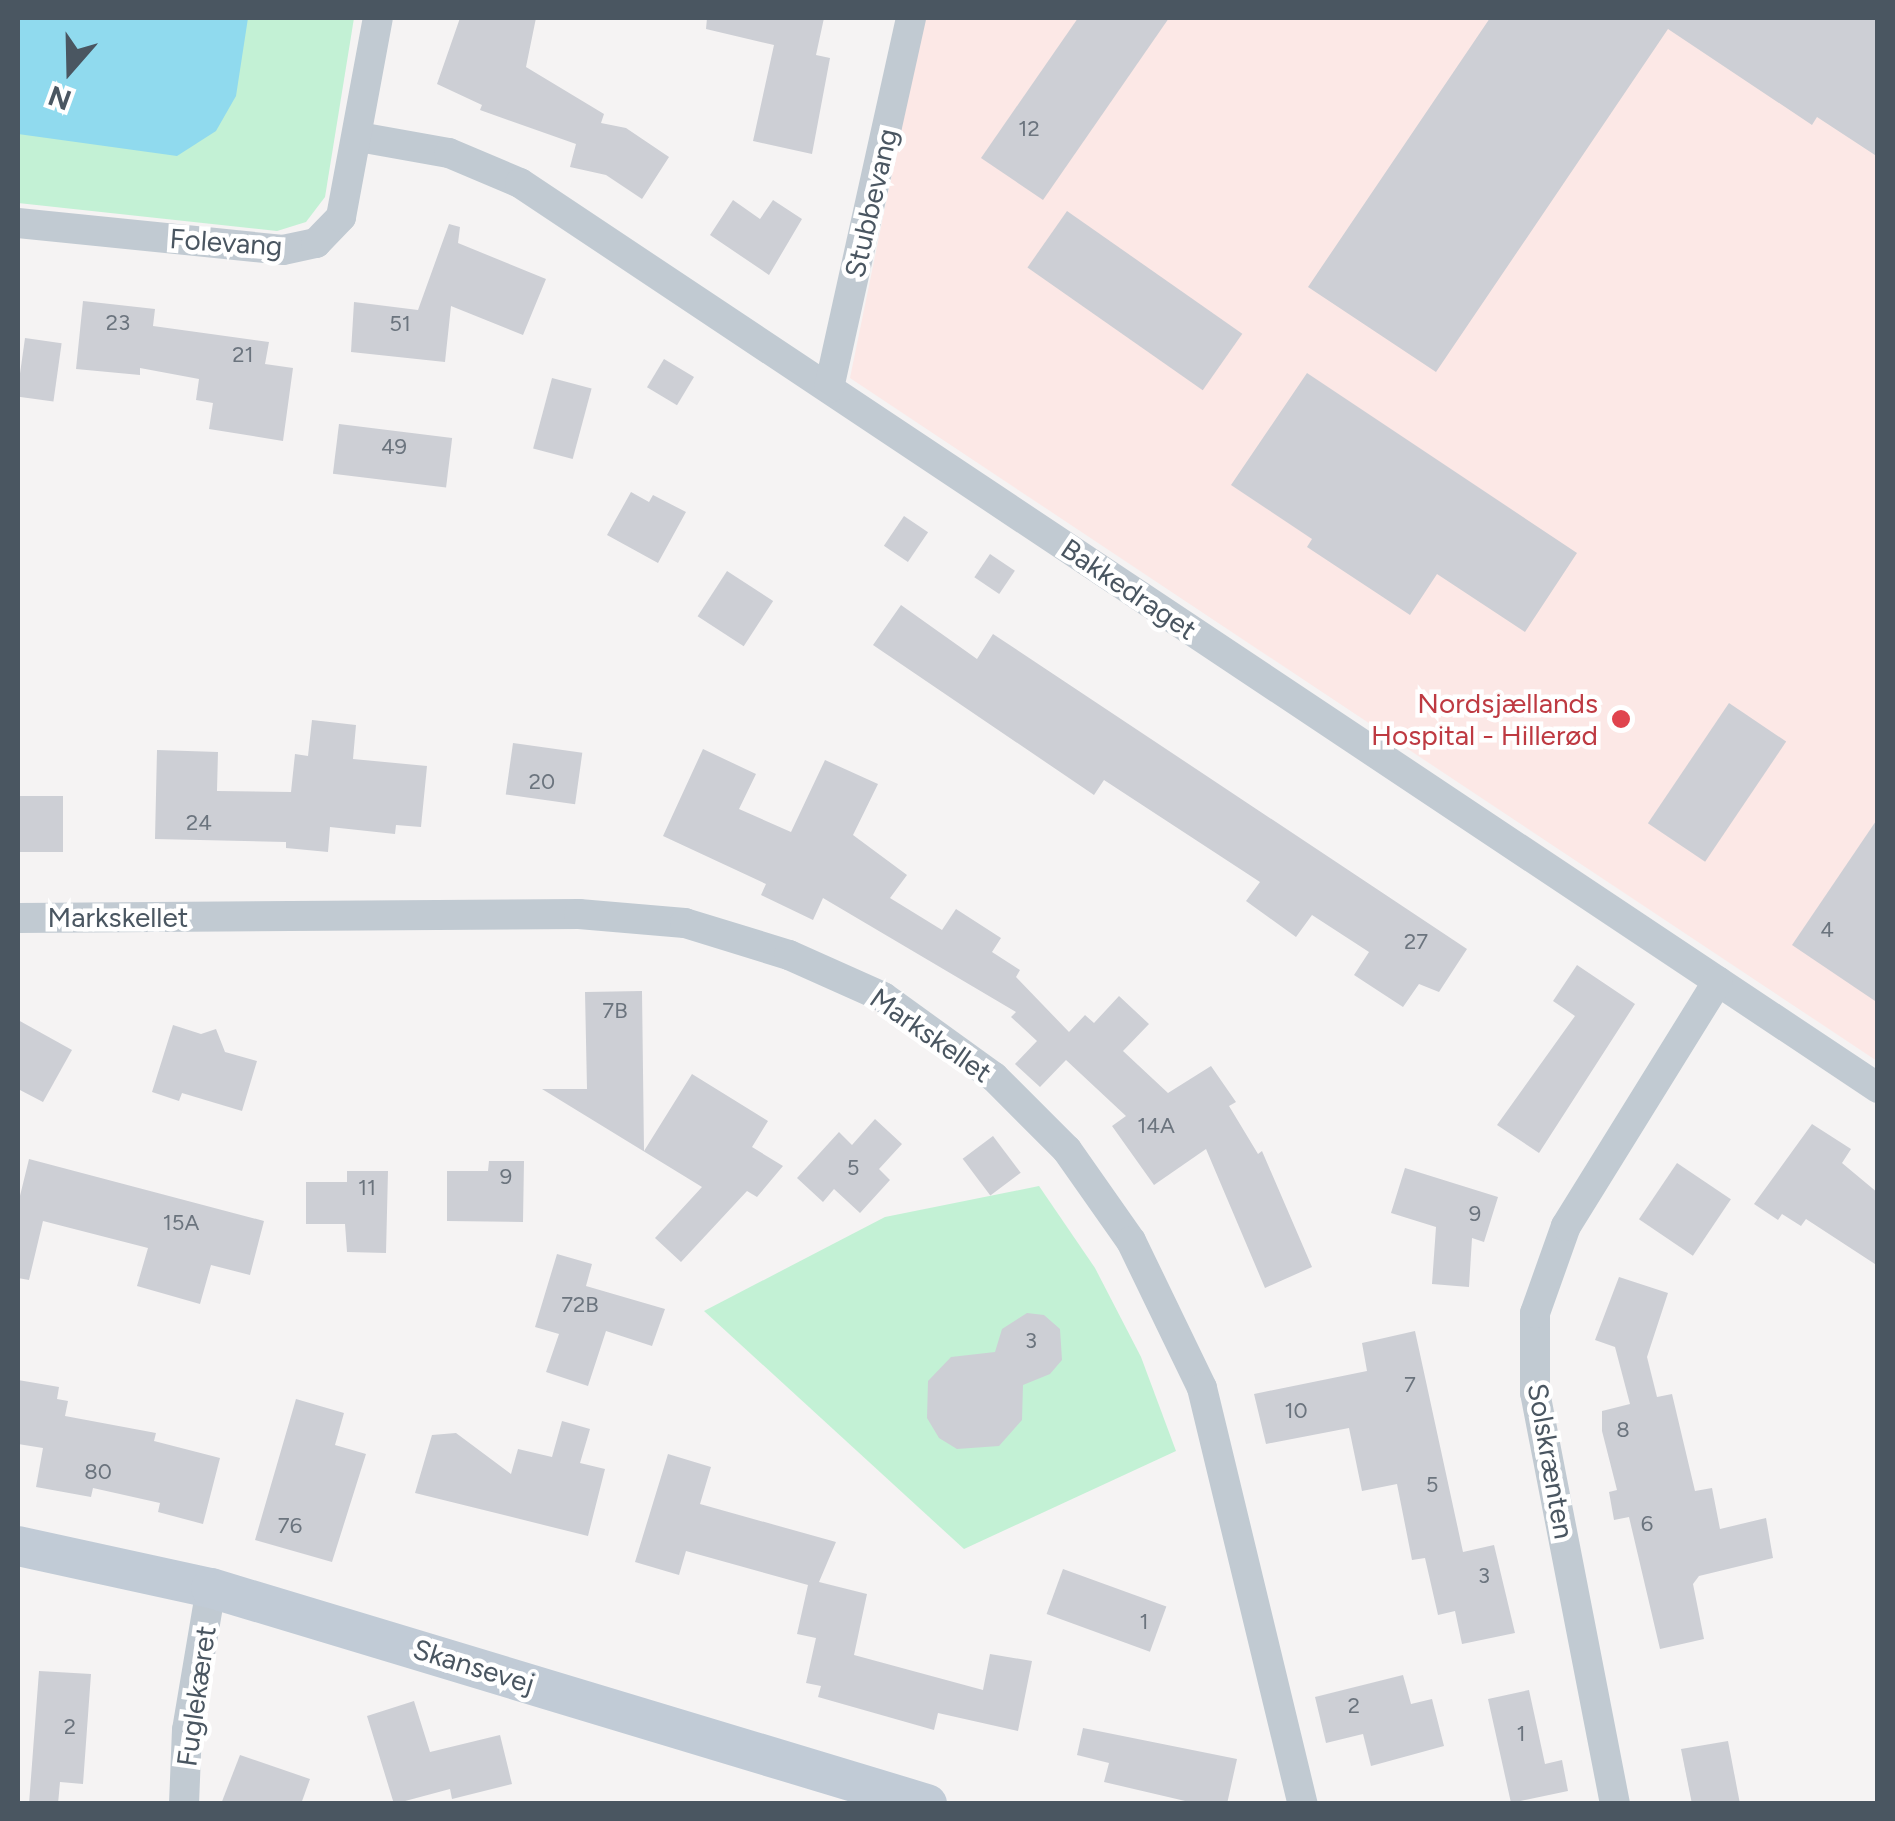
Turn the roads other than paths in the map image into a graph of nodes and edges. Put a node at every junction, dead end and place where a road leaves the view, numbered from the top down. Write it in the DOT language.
graph roads {
  1 [pos="378,18"];
  2 [pos="911,18"];
  3 [pos="359,137"];
  4 [pos="18,222"];
  5 [pos="828,388"];
  6 [pos="18,918"];
  7 [pos="1718,981"];
  8 [pos="1878,1088"];
  9 [pos="18,1546"];
  10 [pos="211,1588"];
  11 [pos="184,1804"];
  12 [pos="926,1804"];
  13 [pos="1303,1804"];
  14 [pos="1615,1804"];
  1 -- 3 [label="street, Folevang"];
  2 -- 5 [label="street, Stubbevang"];
  3 -- 4 [label="street, Folevang"];
  3 -- 5 [label="street, Bakkedraget"];
  5 -- 7 [label="street, Bakkedraget"];
  6 -- 13 [label="street, Markskellet"];
  7 -- 8 [label="street, Bakkedraget"];
  7 -- 14 [label="street, Solskrænten"];
  9 -- 10 [label="street, Skansevej"];
  10 -- 11 [label="street, Fuglekæret"];
  10 -- 12 [label="street, Skansevej"];
}
